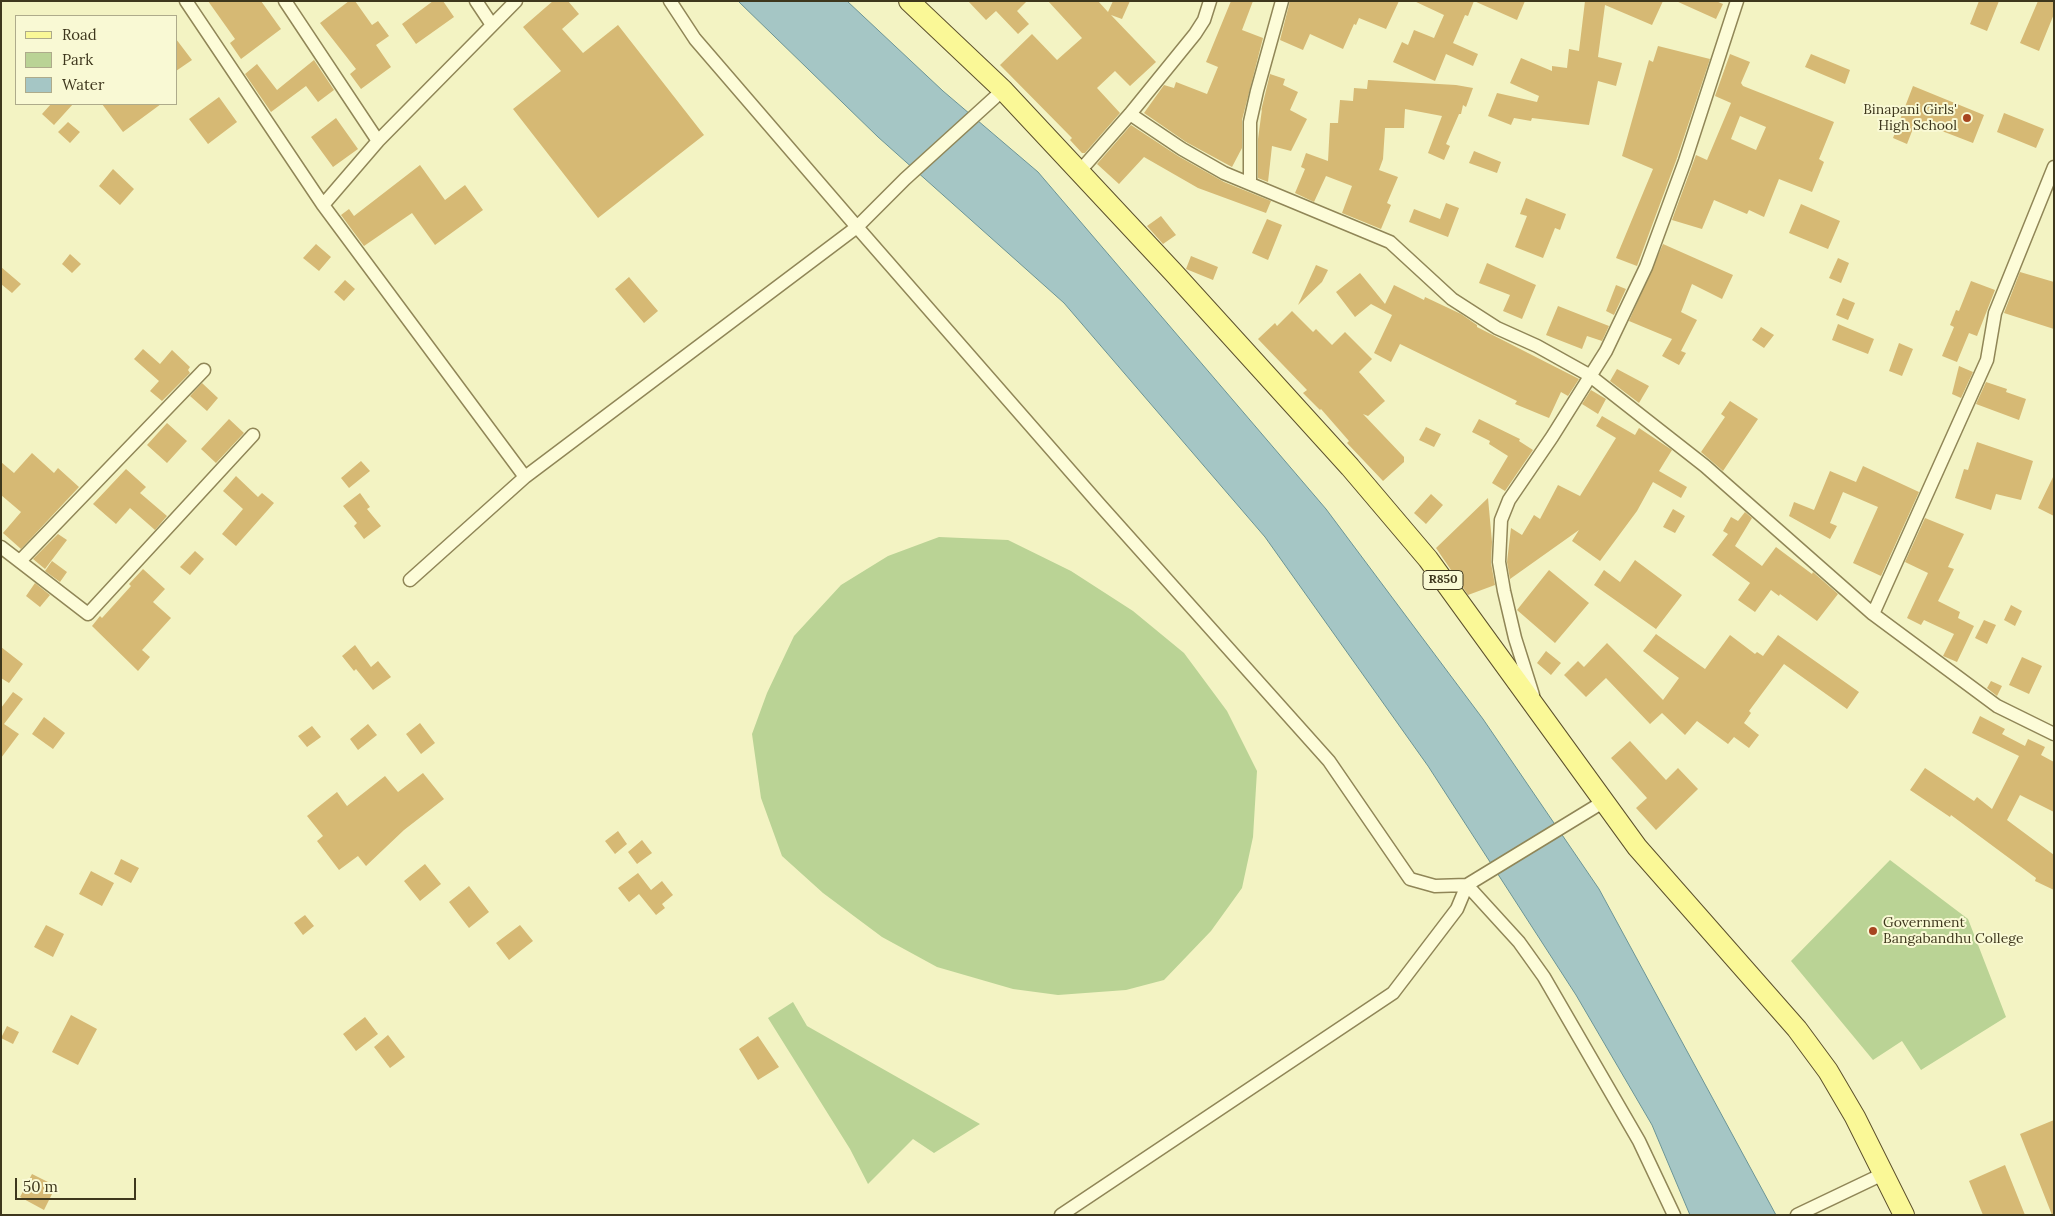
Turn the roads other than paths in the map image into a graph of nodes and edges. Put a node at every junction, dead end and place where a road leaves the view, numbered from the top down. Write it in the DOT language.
graph roads {
  1 [pos="186,1"];
  2 [pos="285,1"];
  3 [pos="476,1"];
  4 [pos="516,1"];
  5 [pos="670,1"];
  6 [pos="909,1"];
  7 [pos="1210,1"];
  8 [pos="1282,1"];
  9 [pos="1737,1"];
  10 [pos="492,25"];
  11 [pos="1003,90"];
  12 [pos="1130,114"];
  13 [pos="378,142"];
  14 [pos="2054,167"];
  15 [pos="1079,172"];
  16 [pos="1250,182"];
  17 [pos="323,205"];
  18 [pos="857,228"];
  19 [pos="204,370"];
  20 [pos="1589,375"];
  21 [pos="253,435"];
  22 [pos="525,477"];
  23 [pos="1,547"];
  24 [pos="20,561"];
  25 [pos="410,580"];
  26 [pos="1873,614"];
  27 [pos="1538,710"];
  28 [pos="2054,734"];
  29 [pos="1603,802"];
  30 [pos="1472,881"];
  31 [pos="1883,1174"];
  32 [pos="1797,1214"];
  33 [pos="1062,1215"];
  34 [pos="1674,1215"];
  35 [pos="1904,1215"];
  1 -- 17 [label="street"];
  2 -- 13 [label="street"];
  3 -- 10 [label="street"];
  4 -- 10 [label="street"];
  5 -- 18 [label="street"];
  6 -- 11 [label="main road, R850"];
  7 -- 12 [label="street"];
  8 -- 16 [label="street"];
  9 -- 20 [label="street"];
  10 -- 13 [label="street"];
  11 -- 15 [label="main road, R850"];
  11 -- 18 [label="street"];
  12 -- 15 [label="street"];
  12 -- 16 [label="street"];
  13 -- 17 [label="street"];
  14 -- 26 [label="street"];
  15 -- 27 [label="main road, R850"];
  16 -- 20 [label="street"];
  17 -- 22 [label="street"];
  18 -- 22 [label="street"];
  18 -- 30 [label="street"];
  19 -- 24 [label="street"];
  20 -- 26 [label="street"];
  20 -- 27 [label="street"];
  21 -- 24 [label="street"];
  22 -- 25 [label="street"];
  23 -- 24 [label="street"];
  26 -- 28 [label="street"];
  27 -- 29 [label="main road, R850"];
  29 -- 30 [label="street"];
  29 -- 31 [label="main road, R850"];
  30 -- 33 [label="street"];
  30 -- 34 [label="street"];
  31 -- 32 [label="street"];
  31 -- 35 [label="main road, R850"];
}
